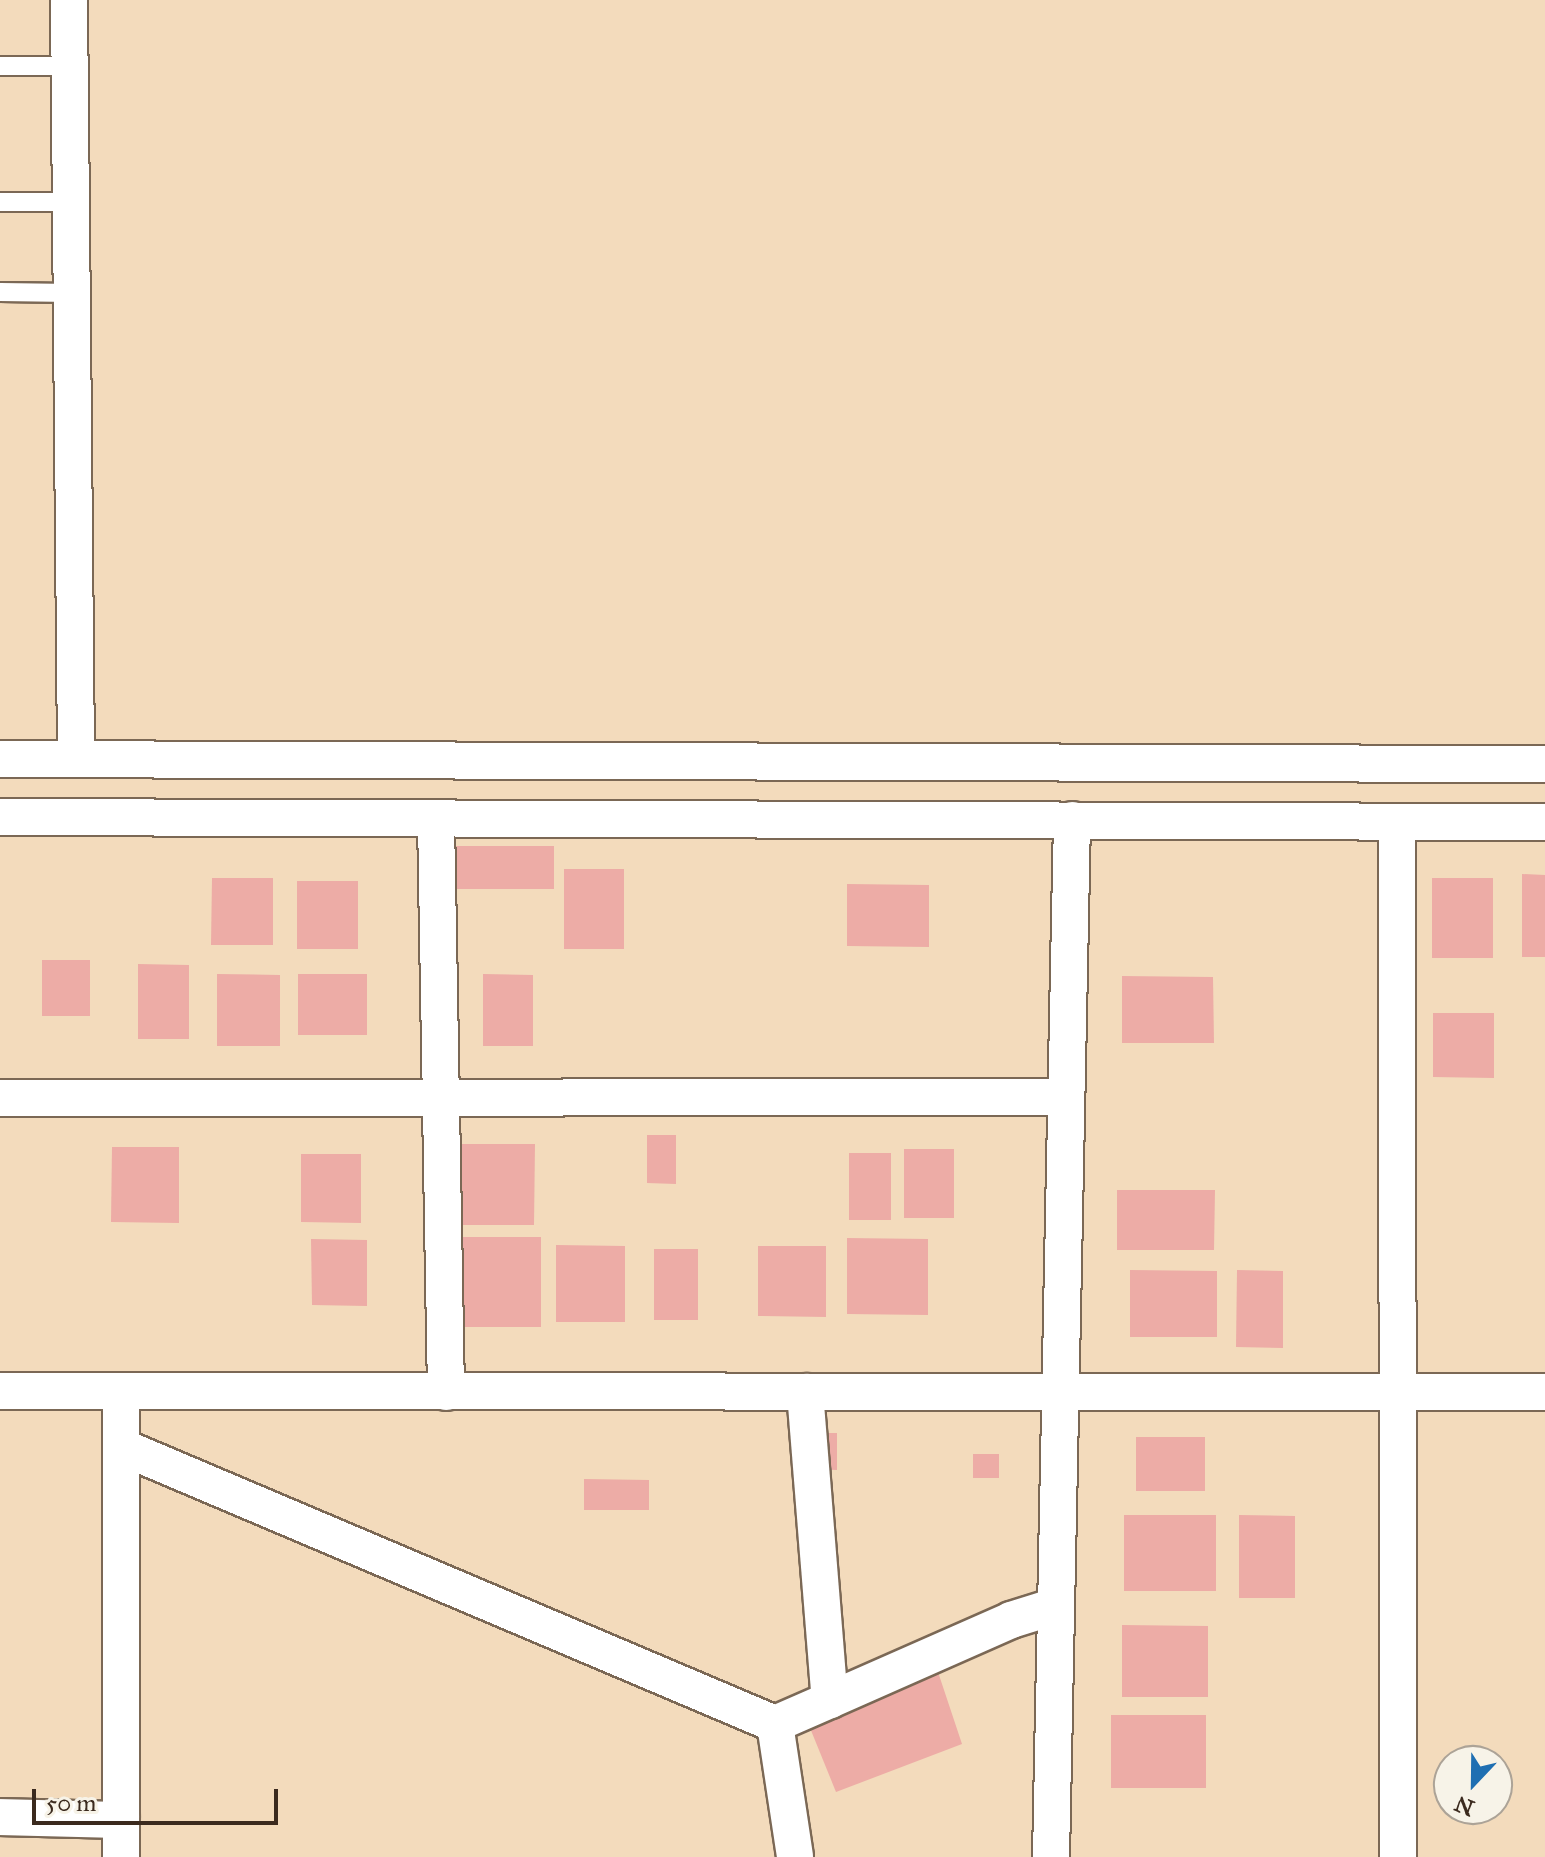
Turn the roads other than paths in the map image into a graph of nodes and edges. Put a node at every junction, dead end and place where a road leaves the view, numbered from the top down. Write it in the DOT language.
graph roads {
  1 [pos="69,0"];
  2 [pos="0,66"];
  3 [pos="70,66"];
  4 [pos="0,202"];
  5 [pos="71,202"];
  6 [pos="0,292"];
  7 [pos="72,293"];
  8 [pos="0,759"];
  9 [pos="76,759"];
  10 [pos="1545,764"];
  11 [pos="0,817"];
  12 [pos="436,819"];
  13 [pos="1072,820"];
  14 [pos="1397,822"];
  15 [pos="1545,822"];
  16 [pos="441,1097"];
  17 [pos="1066,1097"];
  18 [pos="0,1098"];
  19 [pos="0,1391"];
  20 [pos="121,1391"];
  21 [pos="446,1392"];
  22 [pos="805,1392"];
  23 [pos="1060,1392"];
  24 [pos="1398,1392"];
  25 [pos="1545,1392"];
  26 [pos="122,1447"];
  27 [pos="1056,1606"];
  28 [pos="830,1700"];
  29 [pos="775,1724"];
  30 [pos="0,1817"];
  31 [pos="121,1820"];
  32 [pos="121,1857"];
  33 [pos="795,1857"];
  34 [pos="1051,1857"];
  35 [pos="1398,1857"];
  1 -- 3 [label="street"];
  2 -- 3 [label="lane"];
  3 -- 5 [label="street"];
  4 -- 5 [label="lane"];
  5 -- 7 [label="street"];
  6 -- 7 [label="lane"];
  7 -- 9 [label="street"];
  8 -- 9 [label="street"];
  9 -- 10 [label="street"];
  11 -- 12 [label="street"];
  12 -- 13 [label="street"];
  12 -- 16 [label="street"];
  13 -- 14 [label="street"];
  13 -- 17 [label="street"];
  14 -- 15 [label="street"];
  14 -- 24 [label="street"];
  16 -- 17 [label="street"];
  16 -- 18 [label="street"];
  16 -- 21 [label="street"];
  17 -- 23 [label="street"];
  19 -- 20 [label="street"];
  20 -- 21 [label="street"];
  20 -- 26 [label="street"];
  21 -- 22 [label="street"];
  22 -- 23 [label="street"];
  22 -- 28 [label="street"];
  23 -- 24 [label="street"];
  23 -- 27 [label="street"];
  24 -- 25 [label="street"];
  24 -- 35 [label="street"];
  26 -- 29 [label="street"];
  26 -- 31 [label="street"];
  27 -- 28 [label="street"];
  27 -- 34 [label="street"];
  28 -- 29 [label="street"];
  29 -- 33 [label="street"];
  30 -- 31 [label="street"];
  31 -- 32 [label="street"];
}
